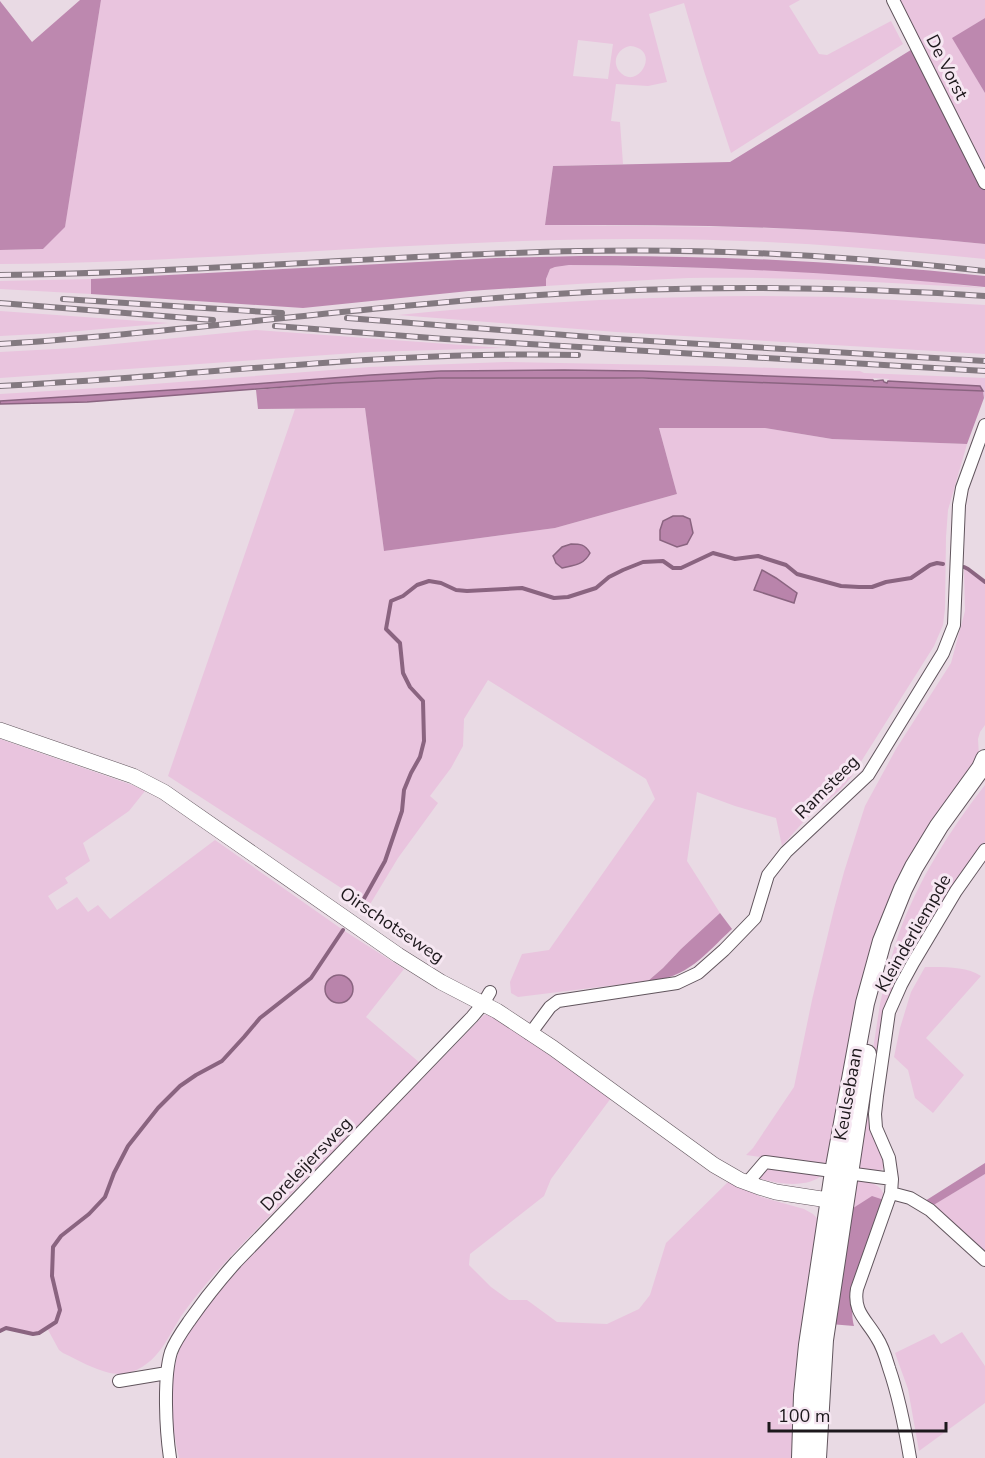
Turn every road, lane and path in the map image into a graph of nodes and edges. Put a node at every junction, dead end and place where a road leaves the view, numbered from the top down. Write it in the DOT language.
graph roads {
  1 [pos="893,0"];
  2 [pos="985,183"];
  3 [pos="985,425"];
  4 [pos="0,730"];
  5 [pos="985,741"];
  6 [pos="985,752"];
  7 [pos="985,759"];
  8 [pos="985,782"];
  9 [pos="985,850"];
  10 [pos="487,998"];
  11 [pos="530,1034"];
  12 [pos="842,1173"];
  13 [pos="892,1179"];
  14 [pos="747,1183"];
  15 [pos="891,1193"];
  16 [pos="837,1202"];
  17 [pos="985,1260"];
  18 [pos="168,1373"];
  19 [pos="119,1381"];
  20 [pos="170,1458"];
  21 [pos="801,1458"];
  22 [pos="817,1458"];
  23 [pos="910,1458"];
  1 -- 2 [label="street, De Vorst"];
  3 -- 11 [label="street, Ramsteeg"];
  4 -- 10 [label="street, Oirschotseweg"];
  5 -- 6 [label="main road"];
  7 -- 12 [label="main road, Keulsebaan"];
  8 -- 12 [label="main road, Keulsebaan"];
  9 -- 13 [label="street, Kleinderliempde"];
  10 -- 11 [label="street, Oirschotseweg"];
  10 -- 18 [label="street, Doreleijersweg"];
  11 -- 14 [label="street, Oirschotseweg"];
  12 -- 13 [label="street"];
  12 -- 14 [label="street"];
  12 -- 16 [label="main road, Keulsebaan"];
  13 -- 15 [label="street"];
  14 -- 16 [label="street, Oirschotseweg"];
  15 -- 17 [label="street"];
  15 -- 23 [label="street"];
  16 -- 21 [label="main road, Keulsebaan"];
  16 -- 22 [label="main road, Keulsebaan"];
  18 -- 19 [label="street"];
  18 -- 20 [label="street, Doreleijersweg"];
}
